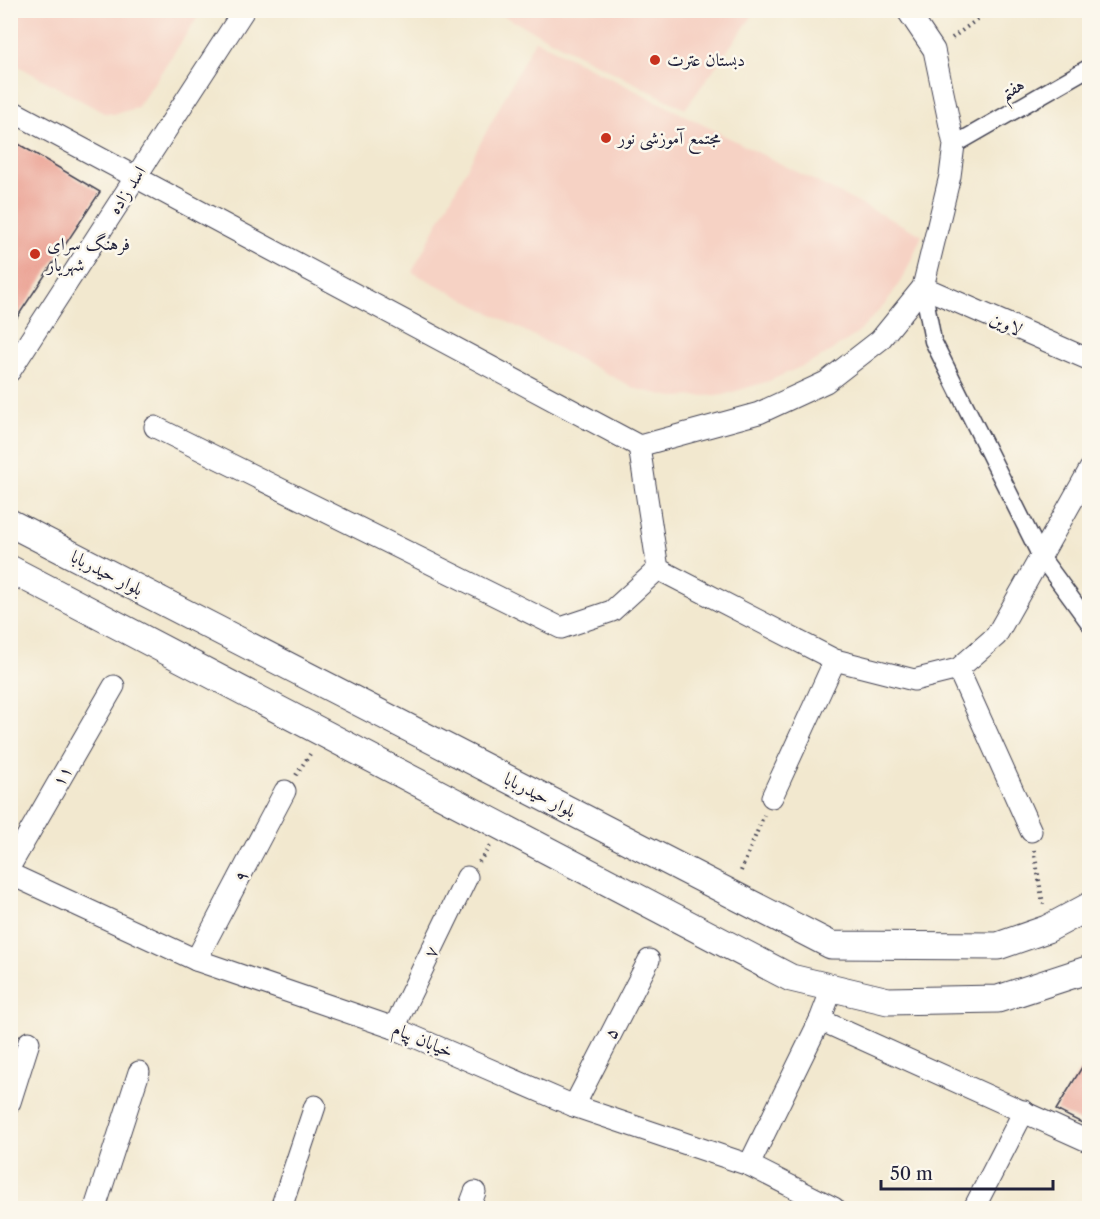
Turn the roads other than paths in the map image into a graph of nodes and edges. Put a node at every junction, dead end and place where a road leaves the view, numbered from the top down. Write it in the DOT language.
graph roads {
  1 [pos="244,10"];
  2 [pos="907,10"];
  3 [pos="1089,67"];
  4 [pos="10,110"];
  5 [pos="954,145"];
  6 [pos="135,178"];
  7 [pos="923,287"];
  8 [pos="1089,360"];
  9 [pos="10,371"];
  10 [pos="155,427"];
  11 [pos="639,446"];
  12 [pos="1089,469"];
  13 [pos="10,523"];
  14 [pos="1041,557"];
  15 [pos="10,569"];
  16 [pos="658,569"];
  17 [pos="1089,624"];
  18 [pos="835,660"];
  19 [pos="958,669"];
  20 [pos="114,686"];
  21 [pos="285,791"];
  22 [pos="772,797"];
  23 [pos="1031,831"];
  24 [pos="10,866"];
  25 [pos="10,874"];
  26 [pos="467,877"];
  27 [pos="1089,906"];
  28 [pos="196,960"];
  29 [pos="649,960"];
  30 [pos="1089,969"];
  31 [pos="833,986"];
  32 [pos="820,1020"];
  33 [pos="394,1028"];
  34 [pos="29,1042"];
  35 [pos="139,1072"];
  36 [pos="10,1102"];
  37 [pos="315,1106"];
  38 [pos="574,1106"];
  39 [pos="1024,1111"];
  40 [pos="1089,1142"];
  41 [pos="749,1165"];
  42 [pos="95,1209"];
  43 [pos="281,1209"];
  44 [pos="834,1209"];
  45 [pos="974,1209"];
  1 -- 6 [label="street, اسد زاده"];
  2 -- 5 [label="street"];
  3 -- 5 [label="street, هفتم"];
  4 -- 6 [label="street"];
  5 -- 7 [label="street"];
  6 -- 9 [label="street, اسد زاده"];
  6 -- 11 [label="street"];
  7 -- 8 [label="street, لاوین"];
  7 -- 11 [label="street"];
  7 -- 14 [label="street"];
  10 -- 16 [label="street"];
  11 -- 16 [label="street"];
  12 -- 14 [label="street"];
  13 -- 27 [label="street, بلوار حیدربابا"];
  14 -- 17 [label="street"];
  14 -- 19 [label="street"];
  15 -- 31 [label="street"];
  16 -- 18 [label="street"];
  18 -- 19 [label="street"];
  18 -- 22 [label="street"];
  19 -- 23 [label="street"];
  20 -- 24 [label="street, ۱۱"];
  21 -- 28 [label="street, ۹"];
  25 -- 28 [label="street, خیابان پیام"];
  26 -- 33 [label="street, ۷"];
  28 -- 33 [label="street, خیابان پیام"];
  29 -- 38 [label="street, ۵"];
  30 -- 31 [label="street"];
  31 -- 32 [label="street"];
  32 -- 39 [label="street"];
  32 -- 41 [label="street"];
  33 -- 38 [label="street, خیابان پیام"];
  34 -- 36 [label="street"];
  35 -- 42 [label="street"];
  37 -- 43 [label="street"];
  38 -- 41 [label="street, خیابان پیام"];
  39 -- 40 [label="street"];
  39 -- 45 [label="street"];
  41 -- 44 [label="street, خیابان پیام"];
}
